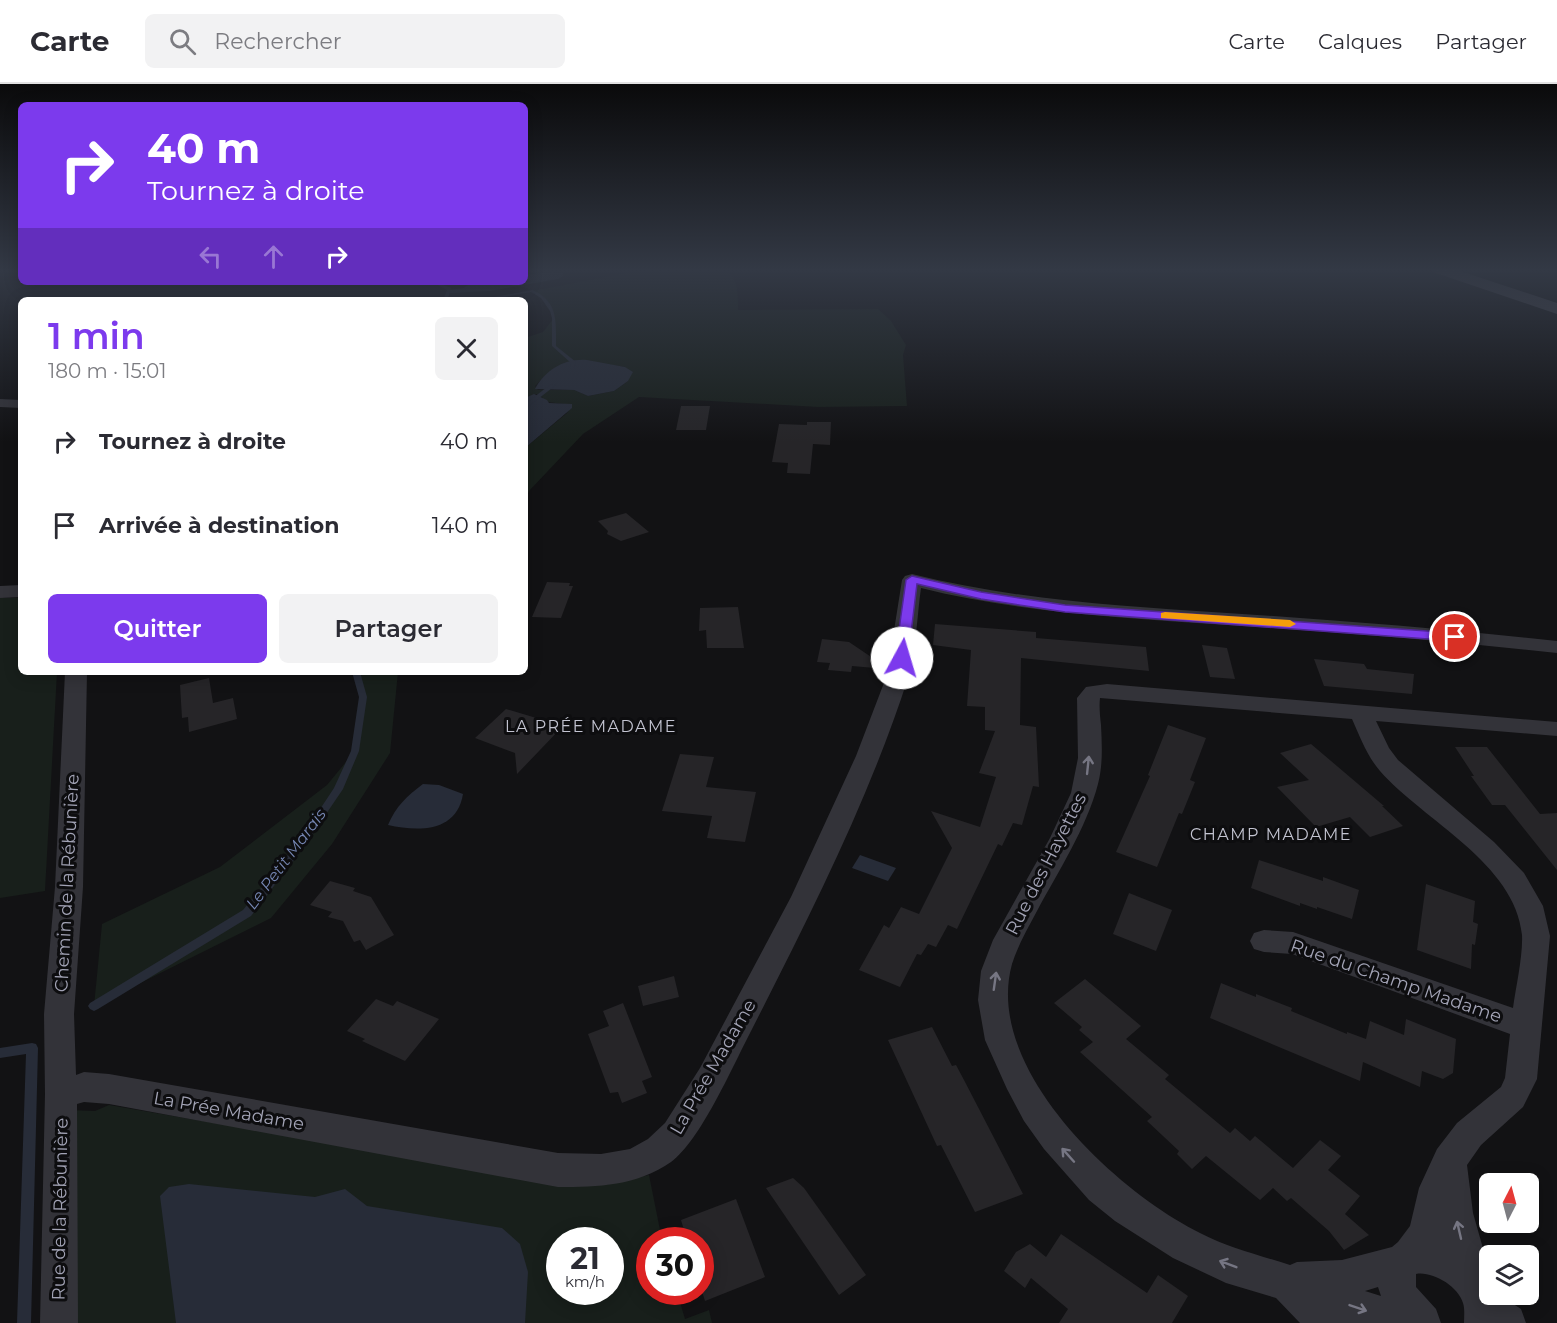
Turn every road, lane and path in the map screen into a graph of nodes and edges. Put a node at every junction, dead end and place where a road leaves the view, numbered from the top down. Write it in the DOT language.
graph roads {
  1 [pos="0,403"];
  2 [pos="18,404"];
  3 [pos="18,591"];
  4 [pos="0,592"];
  5 [pos="1557,647"];
  6 [pos="76,675"];
  7 [pos="1361,714"];
  8 [pos="1557,729"];
  9 [pos="1264,941"];
  10 [pos="1527,1026"];
  11 [pos="61,1094"];
  12 [pos="1449,1161"];
  13 [pos="1404,1259"];
  14 [pos="1283,1282"];
  15 [pos="1487,1310"];
  16 [pos="59,1323"];
  17 [pos="1328,1323"];
  18 [pos="1412,1323"];
  19 [pos="1422,1323"];
  1 -- 2 [label="street"];
  3 -- 4 [label="street"];
  5 -- 11 [label="street, La Prée Madame"];
  6 -- 11 [label="street, Chemin de la Rébunière"];
  7 -- 8 [label="street, Rue des Hayettes"];
  7 -- 10 [label="street"];
  14 -- 7 [label="street, Rue des Hayettes, one-way"];
  9 -- 10 [label="street, Rue du Champ Madame"];
  10 -- 12 [label="street"];
  11 -- 16 [label="street, Rue de la Rébunière"];
  12 -- 13 [label="street"];
  15 -- 12 [label="street, one-way"];
  13 -- 14 [label="street, Rue des Hayettes"];
  13 -- 15 [label="street, Rue des Hayettes"];
  13 -- 19 [label="street"];
  14 -- 17 [label="street, Rue des Hayettes"];
  14 -- 18 [label="street, Rue des Hayettes, one-way"];
}
